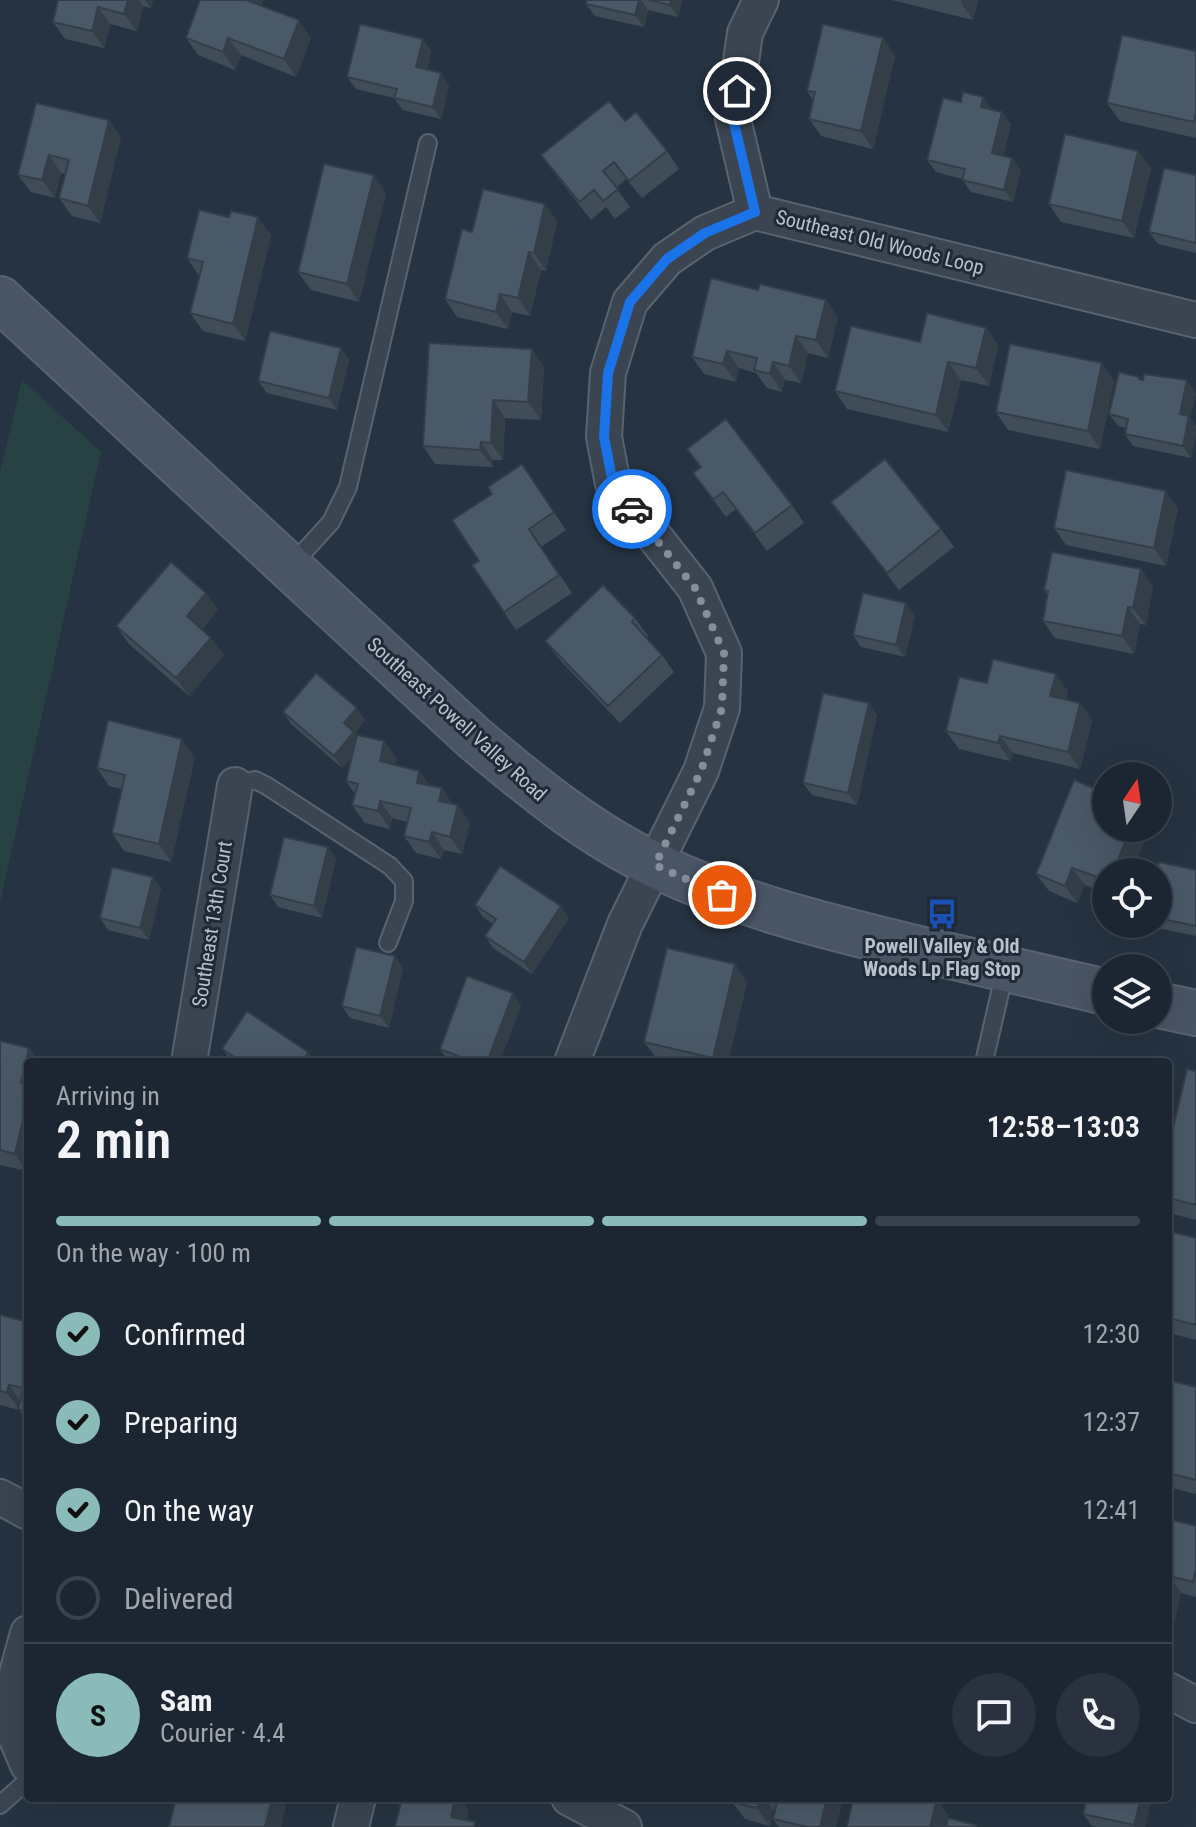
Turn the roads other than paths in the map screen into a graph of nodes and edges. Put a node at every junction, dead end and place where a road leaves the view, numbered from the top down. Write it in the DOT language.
graph roads {
  1 [pos="761,0"];
  2 [pos="428,143"];
  3 [pos="755,212"];
  4 [pos="0,299"];
  5 [pos="1196,320"];
  6 [pos="290,568"];
  7 [pos="235,785"];
  8 [pos="655,865"];
  9 [pos="388,943"];
  10 [pos="1006,969"];
  11 [pos="1092,989"];
  12 [pos="1172,1008"];
  13 [pos="1196,1013"];
  14 [pos="190,1058"];
  15 [pos="574,1058"];
  16 [pos="985,1058"];
  17 [pos="0,1497"];
  18 [pos="24,1510"];
  19 [pos="24,1648"];
  20 [pos="1172,1692"];
  21 [pos="1196,1705"];
  22 [pos="24,1756"];
  23 [pos="24,1784"];
  24 [pos="357,1802"];
  25 [pos="577,1802"];
  26 [pos="0,1805"];
  27 [pos="351,1827"];
  28 [pos="624,1827"];
  1 -- 3 [label="street"];
  2 -- 6 [label="lane"];
  3 -- 5 [label="street, Southeast Old Woods Loop"];
  3 -- 8 [label="street, Southeast Old Woods Loop"];
  4 -- 6 [label="main road, Southeast Powell Valley Road"];
  6 -- 8 [label="main road, Southeast Powell Valley Road"];
  7 -- 9 [label="lane"];
  7 -- 14 [label="street, Southeast 13th Court"];
  8 -- 10 [label="main road, Southeast Powell Valley Road"];
  8 -- 15 [label="street, Southeast Old Woods Loop"];
  10 -- 11 [label="main road, Southeast Powell Valley Road"];
  10 -- 16 [label="lane"];
  12 -- 13 [label="main road"];
  17 -- 18 [label="street"];
  19 -- 22 [label="street"];
  20 -- 21 [label="street"];
  23 -- 26 [label="lane"];
  24 -- 27 [label="street"];
  25 -- 28 [label="street"];
}
